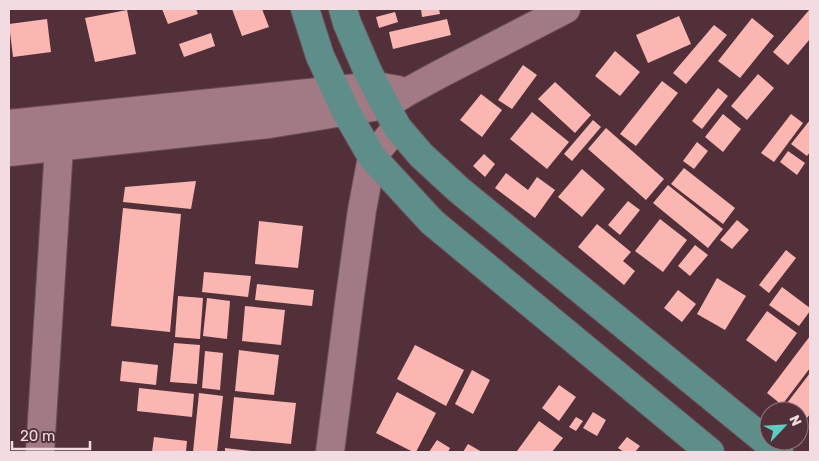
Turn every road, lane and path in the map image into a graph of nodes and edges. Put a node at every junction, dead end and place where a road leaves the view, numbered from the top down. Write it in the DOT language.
graph roads {
  1 [pos="305,9"];
  2 [pos="343,9"];
  3 [pos="566,9"];
  4 [pos="340,102"];
  5 [pos="392,103"];
  6 [pos="9,124"];
  7 [pos="60,147"];
  8 [pos="9,152"];
  9 [pos="372,157"];
  10 [pos="40,452"];
  11 [pos="330,452"];
  12 [pos="710,452"];
  13 [pos="779,452"];
  1 -- 4 [label="main road"];
  2 -- 5 [label="main road"];
  3 -- 5 [label="street"];
  4 -- 5 [label="street"];
  4 -- 6 [label="street"];
  4 -- 7 [label="street"];
  4 -- 9 [label="main road"];
  5 -- 9 [label="street"];
  5 -- 13 [label="main road"];
  7 -- 8 [label="street"];
  7 -- 10 [label="street"];
  9 -- 11 [label="street"];
  9 -- 12 [label="main road"];
}
